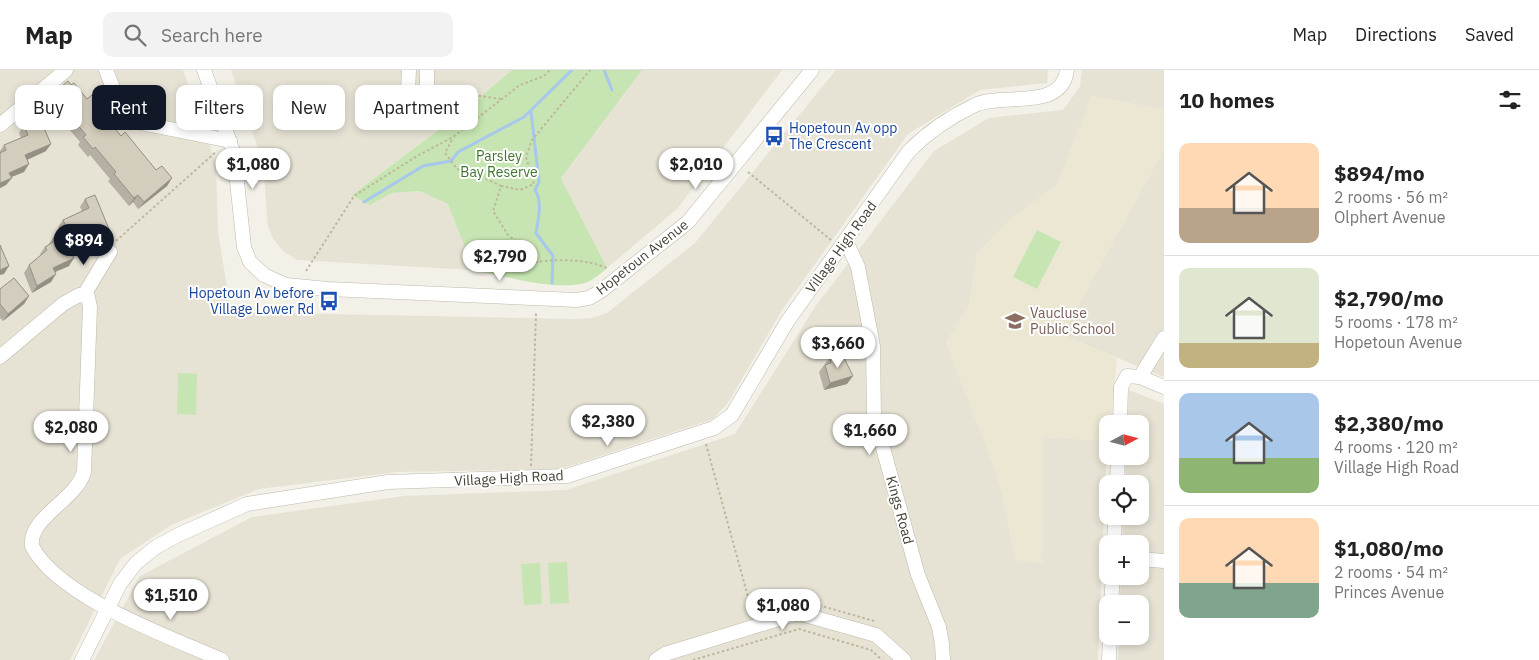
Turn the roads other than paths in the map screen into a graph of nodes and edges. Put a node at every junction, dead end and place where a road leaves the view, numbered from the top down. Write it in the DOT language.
graph roads {
  1 [pos="66,70"];
  2 [pos="106,70"];
  3 [pos="204,70"];
  4 [pos="409,70"];
  5 [pos="427,70"];
  6 [pos="812,70"];
  7 [pos="1067,70"];
  8 [pos="408,85"];
  9 [pos="427,85"];
  10 [pos="0,125"];
  11 [pos="224,145"];
  12 [pos="844,245"];
  13 [pos="110,252"];
  14 [pos="84,295"];
  15 [pos="1164,338"];
  16 [pos="0,357"];
  17 [pos="1140,377"];
  18 [pos="1164,387"];
  19 [pos="1121,415"];
  20 [pos="1149,560"];
  21 [pos="1164,561"];
  22 [pos="107,608"];
  23 [pos="1110,645"];
  24 [pos="82,660"];
  25 [pos="222,660"];
  26 [pos="656,660"];
  27 [pos="904,660"];
  28 [pos="943,660"];
  29 [pos="1109,660"];
  1 -- 10 [label="street"];
  2 -- 11 [label="street"];
  3 -- 11 [label="street, Hopetoun Avenue"];
  4 -- 8 [label="street"];
  5 -- 9 [label="street"];
  6 -- 11 [label="street, Hopetoun Avenue"];
  7 -- 12 [label="street, Village High Road"];
  12 -- 22 [label="street, Village High Road"];
  12 -- 28 [label="street, Kings Road"];
  13 -- 14 [label="street"];
  14 -- 16 [label="street"];
  14 -- 22 [label="street"];
  15 -- 17 [label="street"];
  17 -- 18 [label="street"];
  17 -- 19 [label="street"];
  20 -- 21 [label="street"];
  22 -- 24 [label="street, Village High Road"];
  22 -- 25 [label="street"];
  23 -- 29 [label="street"];
  26 -- 27 [label="street"];
}
